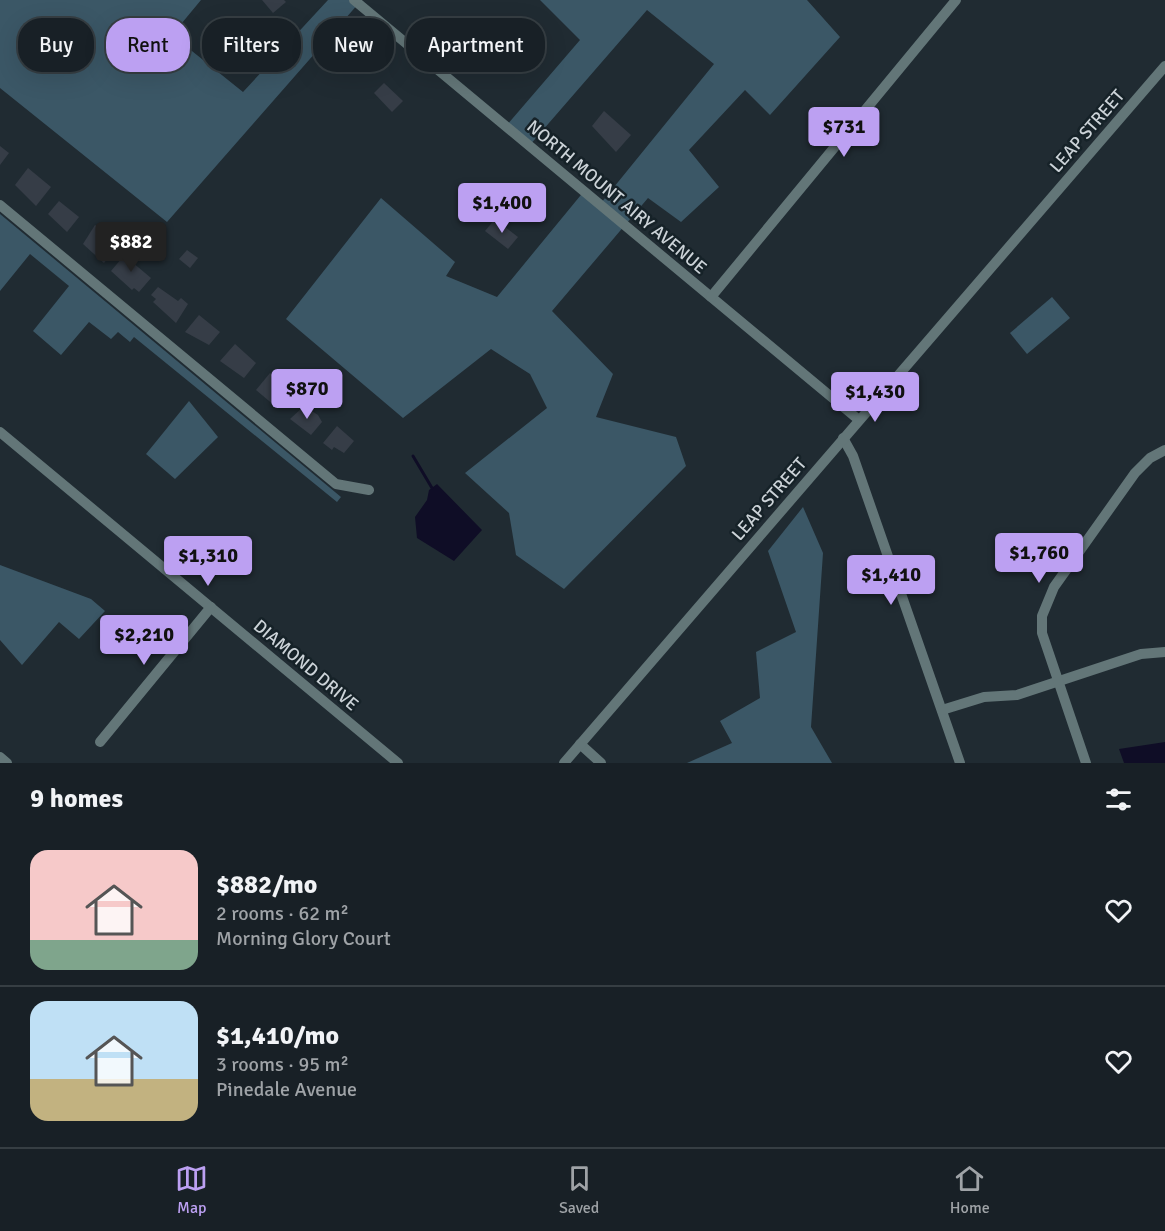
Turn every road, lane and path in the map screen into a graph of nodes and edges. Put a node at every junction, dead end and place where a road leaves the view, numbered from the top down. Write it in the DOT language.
graph roads {
  1 [pos="354,0"];
  2 [pos="956,0"];
  3 [pos="1165,66"];
  4 [pos="0,205"];
  5 [pos="711,297"];
  6 [pos="859,420"];
  7 [pos="0,432"];
  8 [pos="843,438"];
  9 [pos="1165,450"];
  10 [pos="369,490"];
  11 [pos="211,607"];
  12 [pos="1165,652"];
  13 [pos="1059,682"];
  14 [pos="942,710"];
  15 [pos="100,742"];
  16 [pos="580,744"];
  17 [pos="0,757"];
  18 [pos="7,763"];
  19 [pos="398,763"];
  20 [pos="564,763"];
  21 [pos="601,763"];
  22 [pos="960,763"];
  23 [pos="1086,763"];
  1 -- 5 [label="street, NORTH MOUNT AIRY AVENUE"];
  2 -- 5 [label="street"];
  3 -- 6 [label="street, LEAP STREET"];
  4 -- 10 [label="street"];
  5 -- 6 [label="street, NORTH MOUNT AIRY AVENUE"];
  6 -- 8 [label="street, LEAP STREET"];
  7 -- 11 [label="street, DIAMOND DRIVE"];
  8 -- 14 [label="street"];
  8 -- 16 [label="street, LEAP STREET"];
  9 -- 13 [label="street"];
  11 -- 15 [label="street"];
  11 -- 19 [label="street, DIAMOND DRIVE"];
  12 -- 13 [label="street"];
  13 -- 14 [label="street"];
  13 -- 23 [label="street"];
  14 -- 22 [label="street"];
  16 -- 20 [label="street, LEAP STREET"];
  16 -- 21 [label="street"];
  17 -- 18 [label="street"];
}
